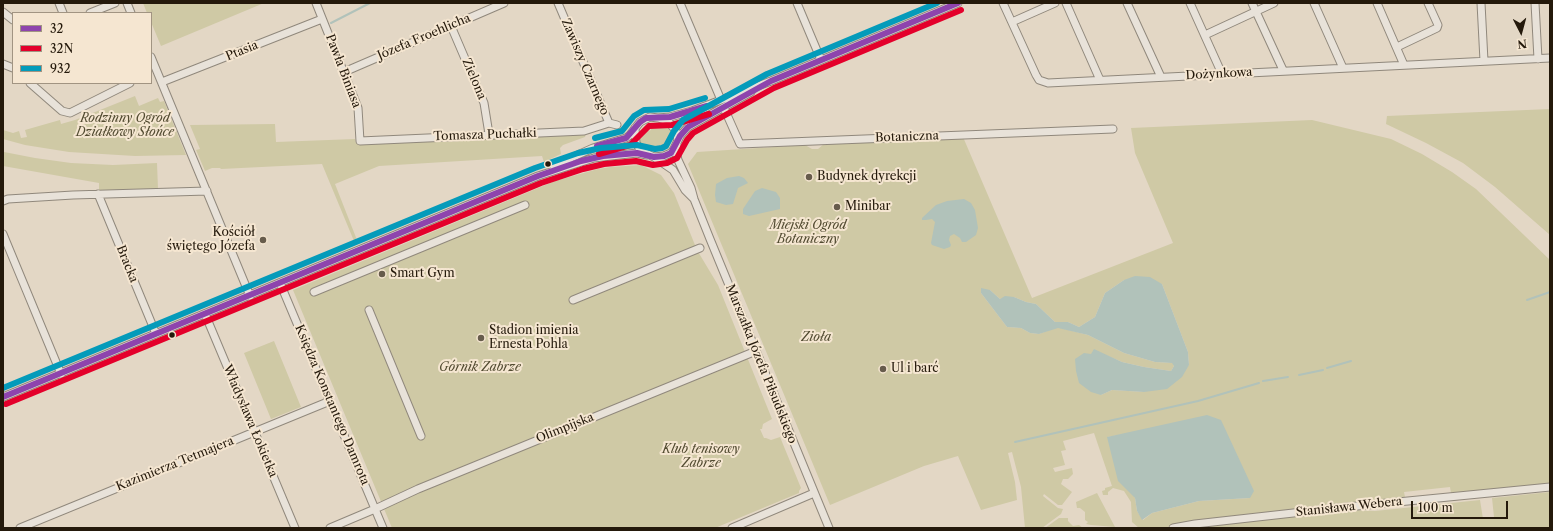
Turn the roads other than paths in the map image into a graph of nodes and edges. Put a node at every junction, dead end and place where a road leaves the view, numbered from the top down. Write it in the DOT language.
graph roads {
  1 [pos="116,3"];
  2 [pos="316,3"];
  3 [pos="504,3"];
  4 [pos="558,3"];
  5 [pos="680,3"];
  6 [pos="797,3"];
  7 [pos="958,3"];
  8 [pos="1003,3"];
  9 [pos="1055,3"];
  10 [pos="1066,3"];
  11 [pos="1128,3"];
  12 [pos="1190,3"];
  13 [pos="1252,3"];
  14 [pos="1274,3"];
  15 [pos="1314,3"];
  16 [pos="1376,3"];
  17 [pos="1428,3"];
  18 [pos="1481,3"];
  19 [pos="1535,3"];
  20 [pos="1256,11"];
  21 [pos="3,12"];
  22 [pos="93,12"];
  23 [pos="322,18"];
  24 [pos="12,19"];
  25 [pos="1012,22"];
  26 [pos="451,26"];
  27 [pos="1205,35"];
  28 [pos="1396,47"];
  29 [pos="1550,58"];
  30 [pos="1538,59"];
  31 [pos="821,60"];
  32 [pos="1484,61"];
  33 [pos="1404,65"];
  34 [pos="1344,68"];
  35 [pos="154,70"];
  36 [pos="1283,70"];
  37 [pos="344,72"];
  38 [pos="1222,74"];
  39 [pos="1161,77"];
  40 [pos="1100,80"];
  41 [pos="771,81"];
  42 [pos="162,82"];
  43 [pos="31,84"];
  44 [pos="128,84"];
  45 [pos="721,100"];
  46 [pos="724,108"];
  47 [pos="658,118"];
  48 [pos="609,123"];
  49 [pos="617,125"];
  50 [pos="635,128"];
  51 [pos="1113,129"];
  52 [pos="489,134"];
  53 [pos="360,141"];
  54 [pos="678,143"];
  55 [pos="651,156"];
  56 [pos="538,176"];
  57 [pos="207,190"];
  58 [pos="98,194"];
  59 [pos="694,199"];
  60 [pos="3,201"];
  61 [pos="525,205"];
  62 [pos="3,234"];
  63 [pos="700,248"];
  64 [pos="280,283"];
  65 [pos="314,292"];
  66 [pos="250,296"];
  67 [pos="573,300"];
  68 [pos="369,310"];
  69 [pos="205,314"];
  70 [pos="156,334"];
  71 [pos="756,351"];
  72 [pos="61,374"];
  73 [pos="3,397"];
  74 [pos="330,401"];
  75 [pos="254,431"];
  76 [pos="420,436"];
  77 [pos="1550,488"];
  78 [pos="814,493"];
  79 [pos="375,509"];
  80 [pos="736,527"];
  81 [pos="20,528"];
  82 [pos="295,528"];
  83 [pos="330,528"];
  84 [pos="383,528"];
  85 [pos="829,528"];
  86 [pos="1173,528"];
  1 -- 22 [label="street"];
  2 -- 23 [label="street, Pawła Biniasa"];
  3 -- 26 [label="street, Józefa Froehlicha"];
  4 -- 48 [label="street, Zawiszy Czarnego"];
  5 -- 45 [label="street"];
  6 -- 31 [label="street"];
  7 -- 31 [label="street"];
  8 -- 25 [label="street, Dożynkowa"];
  9 -- 25 [label="street"];
  10 -- 40 [label="street"];
  11 -- 39 [label="street"];
  12 -- 27 [label="street"];
  13 -- 20 [label="street"];
  14 -- 20 [label="street"];
  15 -- 34 [label="street"];
  16 -- 28 [label="street"];
  17 -- 28 [label="street"];
  18 -- 32 [label="street"];
  19 -- 30 [label="street"];
  20 -- 27 [label="street"];
  20 -- 36 [label="street"];
  21 -- 24 [label="street"];
  23 -- 37 [label="street, Pawła Biniasa"];
  23 -- 42 [label="street, Ptasia"];
  25 -- 40 [label="street, Dożynkowa"];
  26 -- 37 [label="street, Józefa Froehlicha"];
  26 -- 52 [label="street, Zielona"];
  27 -- 38 [label="street"];
  28 -- 33 [label="street"];
  29 -- 30 [label="street, Dożynkowa"];
  30 -- 32 [label="street, Dożynkowa"];
  31 -- 41 [label="street"];
  32 -- 33 [label="street, Dożynkowa"];
  33 -- 34 [label="street, Dożynkowa"];
  34 -- 36 [label="street, Dożynkowa"];
  35 -- 42 [label="street"];
  36 -- 38 [label="street, Dożynkowa"];
  37 -- 53 [label="street, Pawła Biniasa"];
  38 -- 39 [label="street, Dożynkowa"];
  39 -- 40 [label="street, Dożynkowa"];
  41 -- 45 [label="street"];
  41 -- 46 [label="street"];
  42 -- 57 [label="street"];
  43 -- 44 [label="street"];
  45 -- 47 [label="street"];
  46 -- 51 [label="street, Botaniczna"];
  46 -- 54 [label="street"];
  47 -- 50 [label="street"];
  47 -- 54 [label="street"];
  48 -- 49 [label="street, Zawiszy Czarnego"];
  48 -- 52 [label="street, Tomasza Puchałki"];
  50 -- 55 [label="street"];
  50 -- 56 [label="street"];
  52 -- 53 [label="street, Tomasza Puchałki"];
  54 -- 55 [label="street"];
  54 -- 59 [label="street, Marszałka Józefa Piłsudskiego"];
  55 -- 56 [label="street"];
  55 -- 59 [label="street, Marszałka Józefa Piłsudskiego"];
  56 -- 64 [label="street"];
  57 -- 58 [label="street"];
  57 -- 66 [label="street"];
  58 -- 60 [label="street"];
  58 -- 70 [label="street, Bracka"];
  59 -- 71 [label="street, Marszałka Józefa Piłsudskiego"];
  61 -- 65 [label="street"];
  62 -- 72 [label="street"];
  63 -- 67 [label="street"];
  64 -- 66 [label="street"];
  64 -- 74 [label="street, Księdza Konstantego Damrota"];
  66 -- 69 [label="street"];
  68 -- 76 [label="street"];
  69 -- 70 [label="street"];
  69 -- 75 [label="street, Władysława Łokietka"];
  70 -- 72 [label="street"];
  71 -- 78 [label="street, Marszałka Józefa Piłsudskiego"];
  71 -- 79 [label="street, Olimpijska"];
  72 -- 73 [label="street"];
  74 -- 75 [label="street, Kazimierza Tetmajera"];
  74 -- 79 [label="street, Księdza Konstantego Damrota"];
  75 -- 81 [label="street, Kazimierza Tetmajera"];
  75 -- 82 [label="street, Władysława Łokietka"];
  77 -- 86 [label="street, Stanisława Webera"];
  78 -- 80 [label="street"];
  78 -- 85 [label="street, Marszałka Józefa Piłsudskiego"];
  79 -- 83 [label="street, Olimpijska"];
  79 -- 84 [label="street, Księdza Konstantego Damrota"];
}
